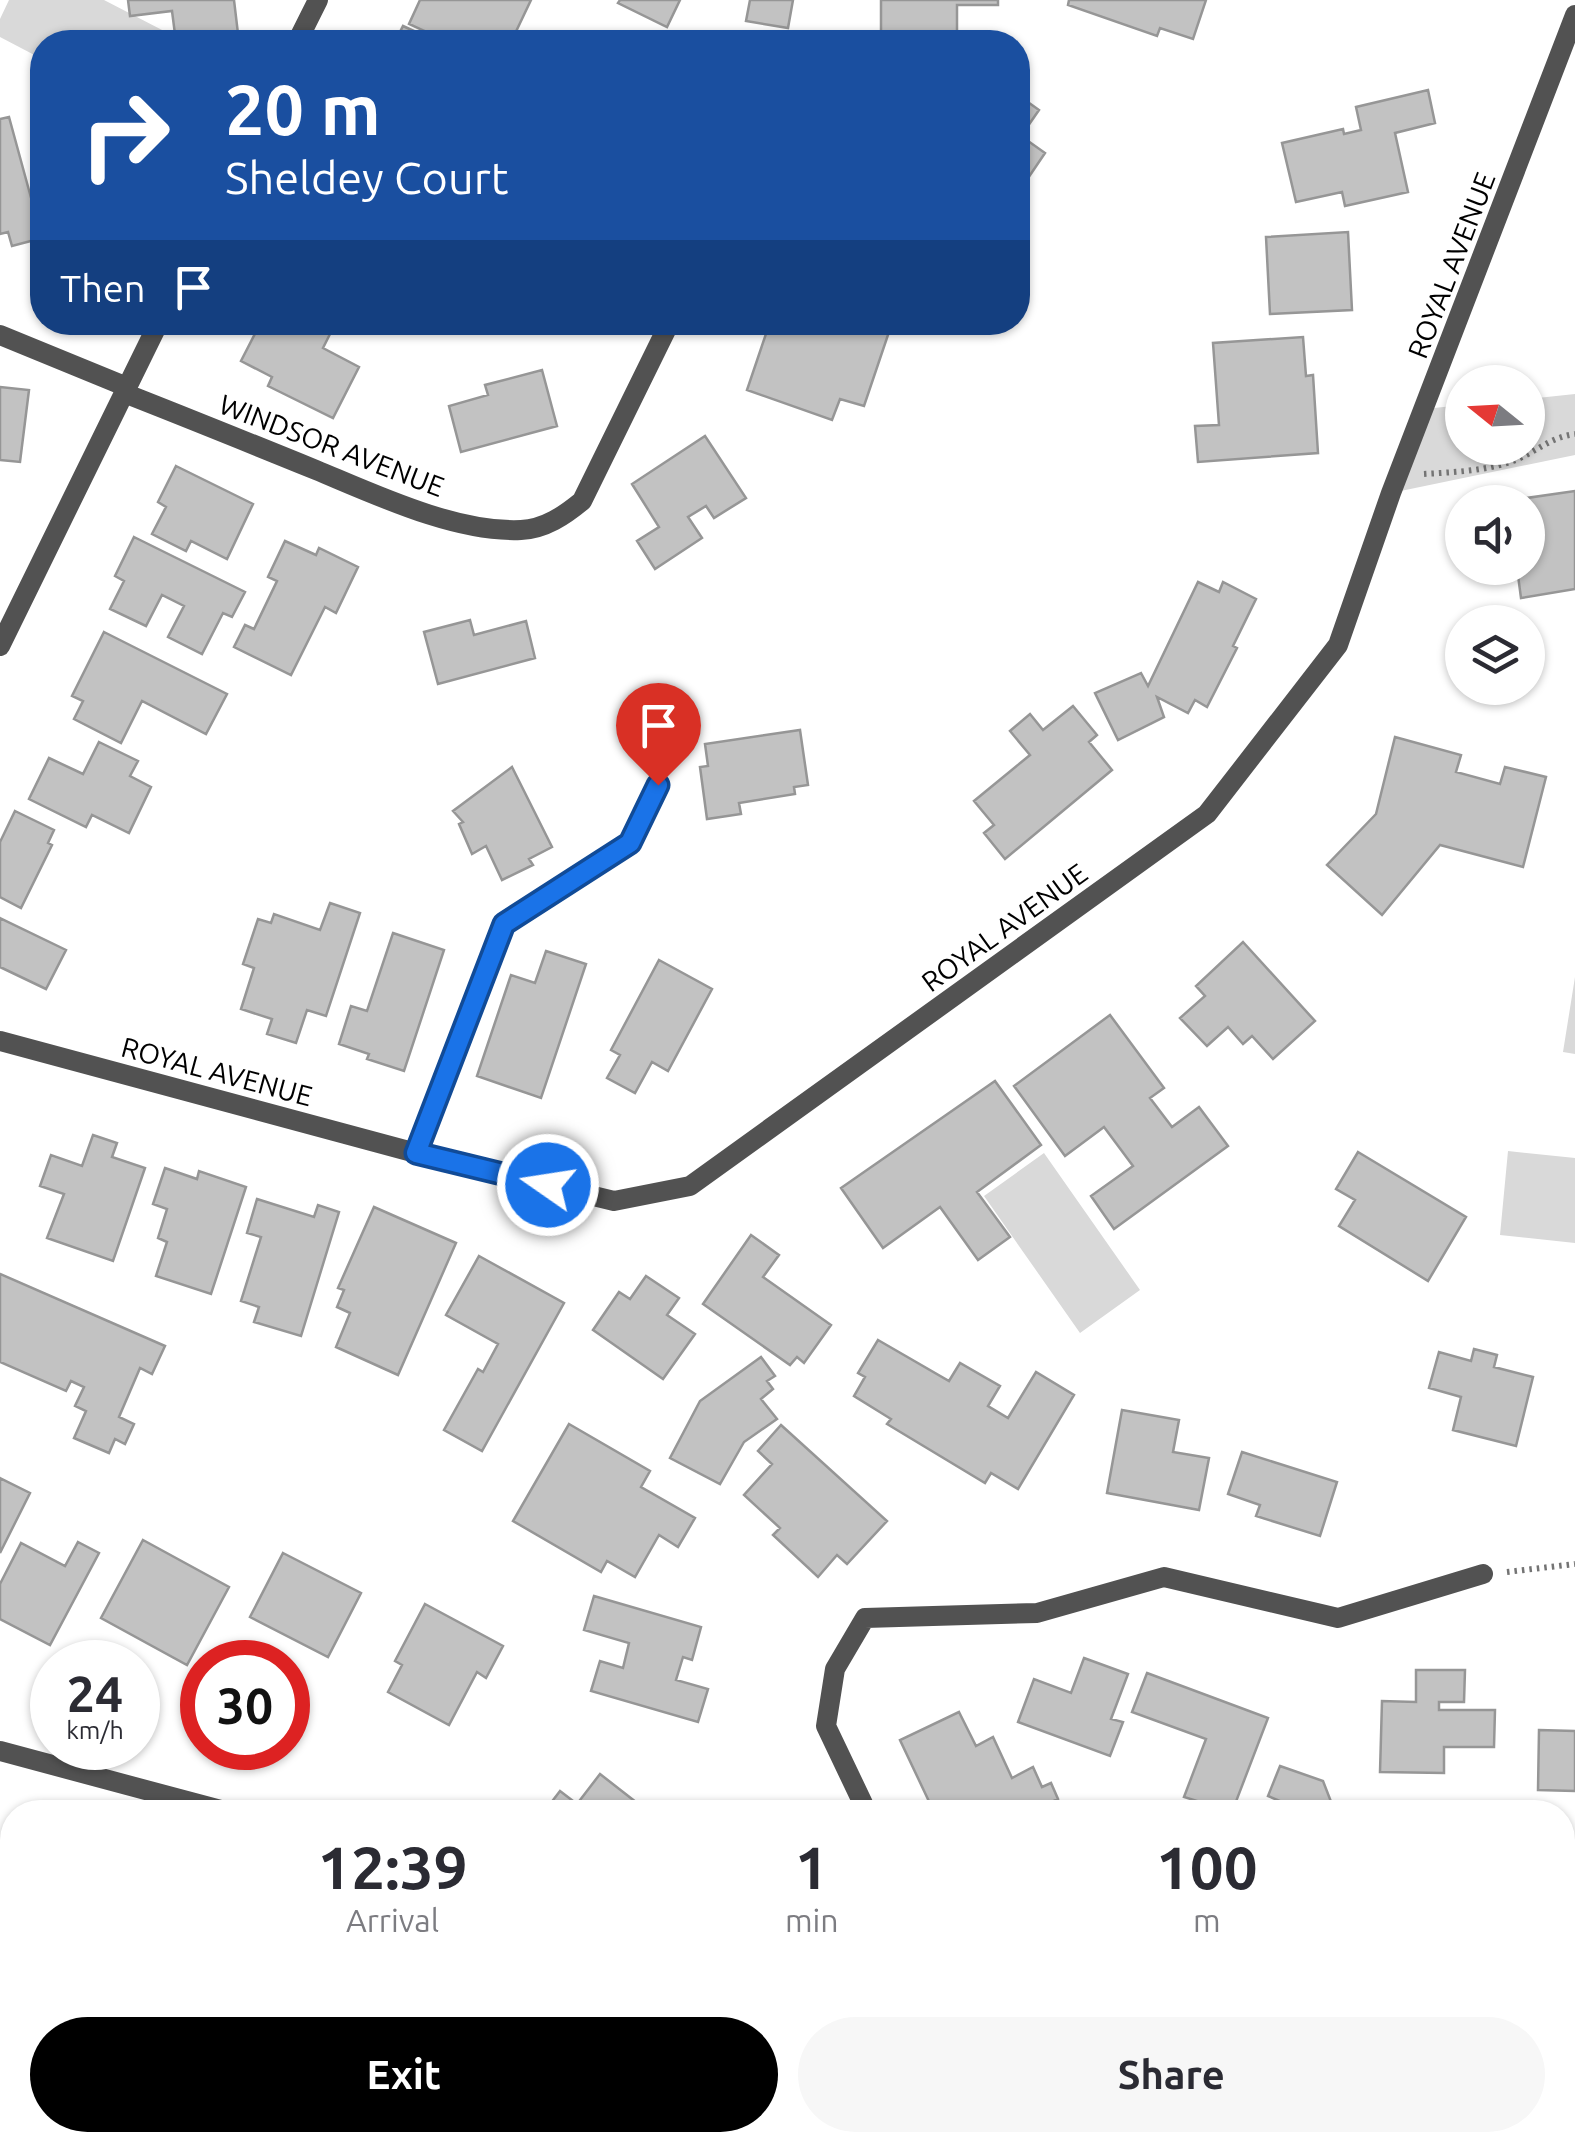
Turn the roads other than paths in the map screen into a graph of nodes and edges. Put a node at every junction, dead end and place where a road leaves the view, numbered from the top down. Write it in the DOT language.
graph roads {
  1 [pos="318,0"];
  2 [pos="1575,15"];
  3 [pos="303,30"];
  4 [pos="0,334"];
  5 [pos="153,335"];
  6 [pos="664,335"];
  7 [pos="126,390"];
  8 [pos="0,646"];
  9 [pos="658,785"];
  10 [pos="0,1040"];
  11 [pos="416,1153"];
  12 [pos="1484,1574"];
  13 [pos="0,1750"];
  14 [pos="184,1800"];
  15 [pos="862,1800"];
  1 -- 3 [label="street"];
  2 -- 11 [label="street, ROYAL AVENUE"];
  4 -- 7 [label="street, WINDSOR AVENUE"];
  5 -- 7 [label="street"];
  6 -- 7 [label="street, WINDSOR AVENUE"];
  7 -- 8 [label="street"];
  9 -- 11 [label="street"];
  10 -- 11 [label="street, ROYAL AVENUE"];
  12 -- 15 [label="street"];
  13 -- 14 [label="street"];
}
